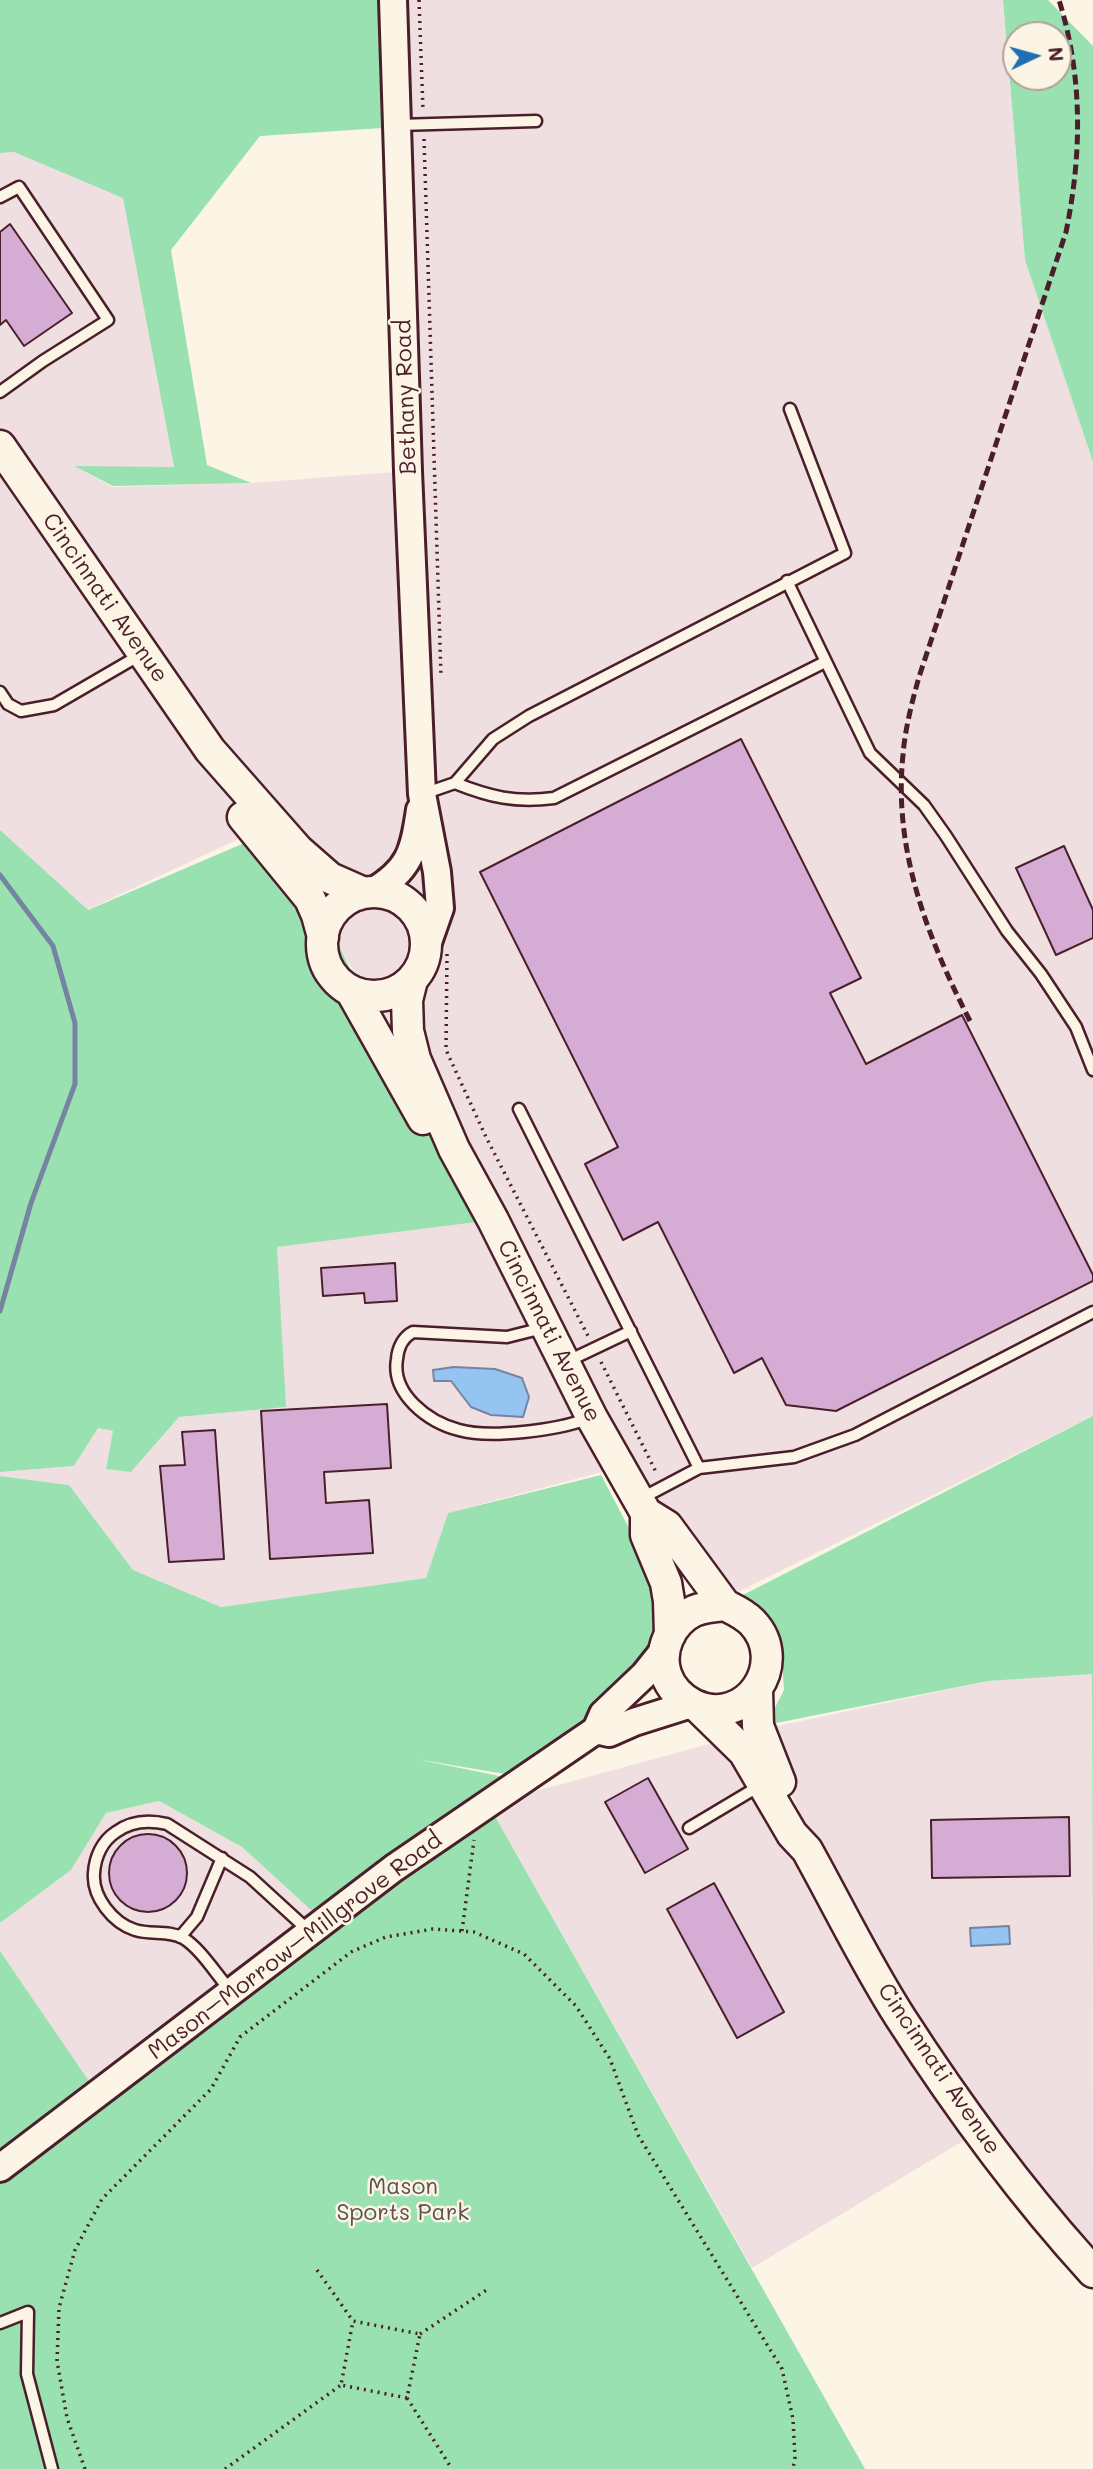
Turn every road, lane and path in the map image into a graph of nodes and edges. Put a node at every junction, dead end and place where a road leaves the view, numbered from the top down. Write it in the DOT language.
graph roads {
  1 [pos="393,0"];
  2 [pos="419,0"];
  3 [pos="536,121"];
  4 [pos="410,124"];
  5 [pos="0,197"];
  6 [pos="0,392"];
  7 [pos="790,409"];
  8 [pos="0,446"];
  9 [pos="787,581"];
  10 [pos="143,653"];
  11 [pos="825,662"];
  12 [pos="442,688"];
  13 [pos="0,692"];
  14 [pos="210,750"];
  15 [pos="455,783"];
  16 [pos="422,794"];
  17 [pos="368,892"];
  18 [pos="323,937"];
  19 [pos="437,946"];
  20 [pos="412,980"];
  21 [pos="351,991"];
  22 [pos="1093,1070"];
  23 [pos="519,1109"];
  24 [pos="454,1149"];
  25 [pos="1093,1312"];
  26 [pos="546,1326"];
  27 [pos="631,1331"];
  28 [pos="594,1349"];
  29 [pos="564,1362"];
  30 [pos="592,1418"];
  31 [pos="699,1468"];
  32 [pos="650,1500"];
  33 [pos="725,1605"];
  34 [pos="667,1642"];
  35 [pos="757,1690"];
  36 [pos="694,1705"];
  37 [pos="596,1730"];
  38 [pos="764,1783"];
  39 [pos="689,1828"];
  40 [pos="475,1835"];
  41 [pos="807,1850"];
  42 [pos="222,1858"];
  43 [pos="310,1931"];
  44 [pos="462,1931"];
  45 [pos="180,1937"];
  46 [pos="231,1991"];
  47 [pos="0,2168"];
  48 [pos="317,2270"];
  49 [pos="1093,2272"];
  50 [pos="488,2289"];
  51 [pos="354,2321"];
  52 [pos="0,2323"];
  53 [pos="420,2334"];
  54 [pos="341,2385"];
  55 [pos="407,2398"];
  56 [pos="52,2469"];
  57 [pos="85,2469"];
  58 [pos="225,2469"];
  59 [pos="452,2469"];
  60 [pos="793,2469"];
  1 -- 4 [label="main road, Bethany Road"];
  2 -- 4 [label="path"];
  3 -- 4 [label="lane"];
  4 -- 12 [label="path"];
  4 -- 16 [label="main road, Bethany Road"];
  5 -- 6 [label="lane"];
  7 -- 9 [label="lane"];
  8 -- 10 [label="main road, Cincinnati Avenue"];
  9 -- 11 [label="lane"];
  9 -- 15 [label="lane"];
  10 -- 13 [label="lane"];
  10 -- 14 [label="main road, Cincinnati Avenue"];
  11 -- 15 [label="lane"];
  11 -- 22 [label="lane"];
  14 -- 17 [label="main road, Cincinnati Avenue"];
  14 -- 18 [label="main road, Cincinnati Avenue"];
  15 -- 16 [label="lane"];
  16 -- 17 [label="main road, Bethany Road"];
  16 -- 19 [label="main road, Bethany Road"];
  17 -- 18 [label="main road"];
  17 -- 19 [label="main road"];
  18 -- 21 [label="main road"];
  19 -- 20 [label="main road"];
  19 -- 28 [label="path"];
  20 -- 21 [label="main road"];
  20 -- 24 [label="main road, Cincinnati Avenue"];
  21 -- 24 [label="main road, Cincinnati Avenue"];
  23 -- 27 [label="lane"];
  24 -- 26 [label="main road, Cincinnati Avenue"];
  25 -- 31 [label="lane"];
  26 -- 29 [label="main road, Cincinnati Avenue"];
  26 -- 30 [label="lane"];
  27 -- 28 [label="lane"];
  27 -- 31 [label="lane"];
  28 -- 29 [label="lane"];
  28 -- 32 [label="path"];
  29 -- 30 [label="main road, Cincinnati Avenue"];
  30 -- 32 [label="main road, Cincinnati Avenue"];
  31 -- 32 [label="lane"];
  32 -- 33 [label="main road, Cincinnati Avenue"];
  32 -- 34 [label="main road, Cincinnati Avenue"];
  33 -- 34 [label="main road"];
  33 -- 35 [label="main road"];
  34 -- 36 [label="main road"];
  34 -- 37 [label="main road, Mason–Morrow–Millgrove Road"];
  35 -- 36 [label="main road"];
  35 -- 41 [label="main road, Cincinnati Avenue"];
  36 -- 37 [label="main road, Mason–Morrow–Millgrove Road"];
  36 -- 38 [label="main road, Cincinnati Avenue"];
  37 -- 43 [label="main road, Mason–Morrow–Millgrove Road"];
  38 -- 39 [label="lane"];
  38 -- 41 [label="main road, Cincinnati Avenue"];
  40 -- 44 [label="path"];
  41 -- 49 [label="main road, Cincinnati Avenue"];
  42 -- 43 [label="lane"];
  42 -- 45 [label="lane"];
  42 -- 45 [label="lane"];
  43 -- 46 [label="main road, Mason–Morrow–Millgrove Road"];
  44 -- 57 [label="path"];
  44 -- 60 [label="path"];
  45 -- 46 [label="lane"];
  46 -- 47 [label="main road, Mason–Morrow–Millgrove Road"];
  48 -- 51 [label="path"];
  50 -- 53 [label="path"];
  51 -- 53 [label="path"];
  51 -- 54 [label="path"];
  52 -- 56 [label="lane"];
  53 -- 55 [label="path"];
  54 -- 55 [label="path"];
  54 -- 58 [label="path"];
  55 -- 59 [label="path"];
}
